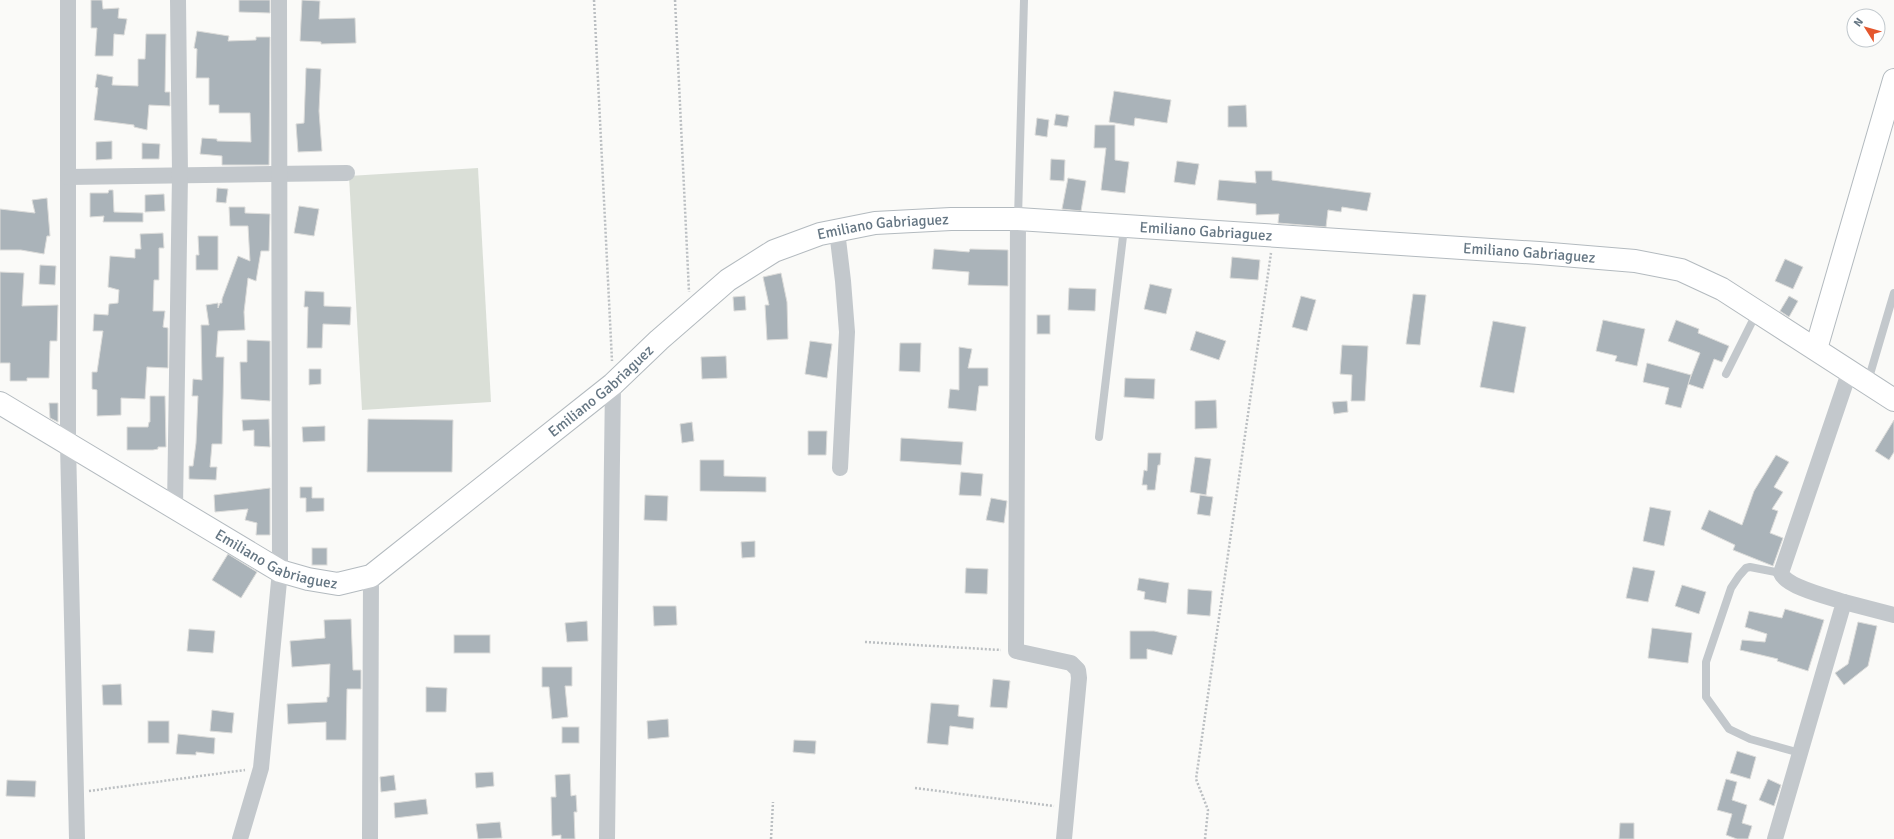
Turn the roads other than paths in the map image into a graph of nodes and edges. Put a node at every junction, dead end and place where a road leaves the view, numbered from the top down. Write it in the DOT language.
graph roads {
  1 [pos="68,0"];
  2 [pos="178,0"];
  3 [pos="279,0"];
  4 [pos="1024,0"];
  5 [pos="1894,80"];
  6 [pos="278,173"];
  7 [pos="347,173"];
  8 [pos="180,174"];
  9 [pos="68,177"];
  10 [pos="1018,219"];
  11 [pos="1124,226"];
  12 [pos="837,231"];
  13 [pos="1894,292"];
  14 [pos="1757,312"];
  15 [pos="1816,349"];
  16 [pos="1850,370"];
  17 [pos="1726,374"];
  18 [pos="1868,382"];
  19 [pos="613,384"];
  20 [pos="1894,400"];
  21 [pos="0,403"];
  22 [pos="1099,438"];
  23 [pos="68,444"];
  24 [pos="840,468"];
  25 [pos="174,508"];
  26 [pos="280,571"];
  27 [pos="1781,573"];
  28 [pos="371,576"];
  29 [pos="1844,602"];
  30 [pos="1894,615"];
  31 [pos="1800,753"];
  32 [pos="77,839"];
  33 [pos="240,839"];
  34 [pos="370,839"];
  35 [pos="607,839"];
  36 [pos="1064,839"];
  37 [pos="1775,839"];
  1 -- 9 [label="street"];
  2 -- 8 [label="street"];
  3 -- 6 [label="street"];
  4 -- 10 [label="lane"];
  5 -- 15 [label="main road"];
  6 -- 7 [label="street"];
  6 -- 8 [label="street"];
  6 -- 26 [label="street"];
  8 -- 9 [label="street"];
  8 -- 25 [label="street"];
  9 -- 23 [label="street"];
  10 -- 11 [label="main road, Emiliano Gabriaguez"];
  10 -- 12 [label="main road, Emiliano Gabriaguez"];
  10 -- 36 [label="street"];
  11 -- 14 [label="main road, Emiliano Gabriaguez"];
  11 -- 22 [label="lane"];
  12 -- 19 [label="main road, Emiliano Gabriaguez"];
  12 -- 24 [label="street"];
  13 -- 18 [label="lane"];
  14 -- 15 [label="main road, Emiliano Gabriaguez"];
  14 -- 17 [label="lane"];
  15 -- 16 [label="main road, Emiliano Gabriaguez"];
  16 -- 18 [label="main road, Emiliano Gabriaguez"];
  16 -- 27 [label="street"];
  18 -- 20 [label="main road, Emiliano Gabriaguez"];
  19 -- 28 [label="main road, Emiliano Gabriaguez"];
  19 -- 35 [label="street"];
  21 -- 23 [label="main road, Emiliano Gabriaguez"];
  23 -- 25 [label="main road, Emiliano Gabriaguez"];
  23 -- 32 [label="street"];
  25 -- 26 [label="main road, Emiliano Gabriaguez"];
  26 -- 28 [label="main road, Emiliano Gabriaguez"];
  26 -- 33 [label="street"];
  27 -- 29 [label="street"];
  27 -- 31 [label="lane"];
  28 -- 34 [label="street"];
  29 -- 30 [label="street"];
  29 -- 31 [label="street"];
  31 -- 37 [label="street"];
}
